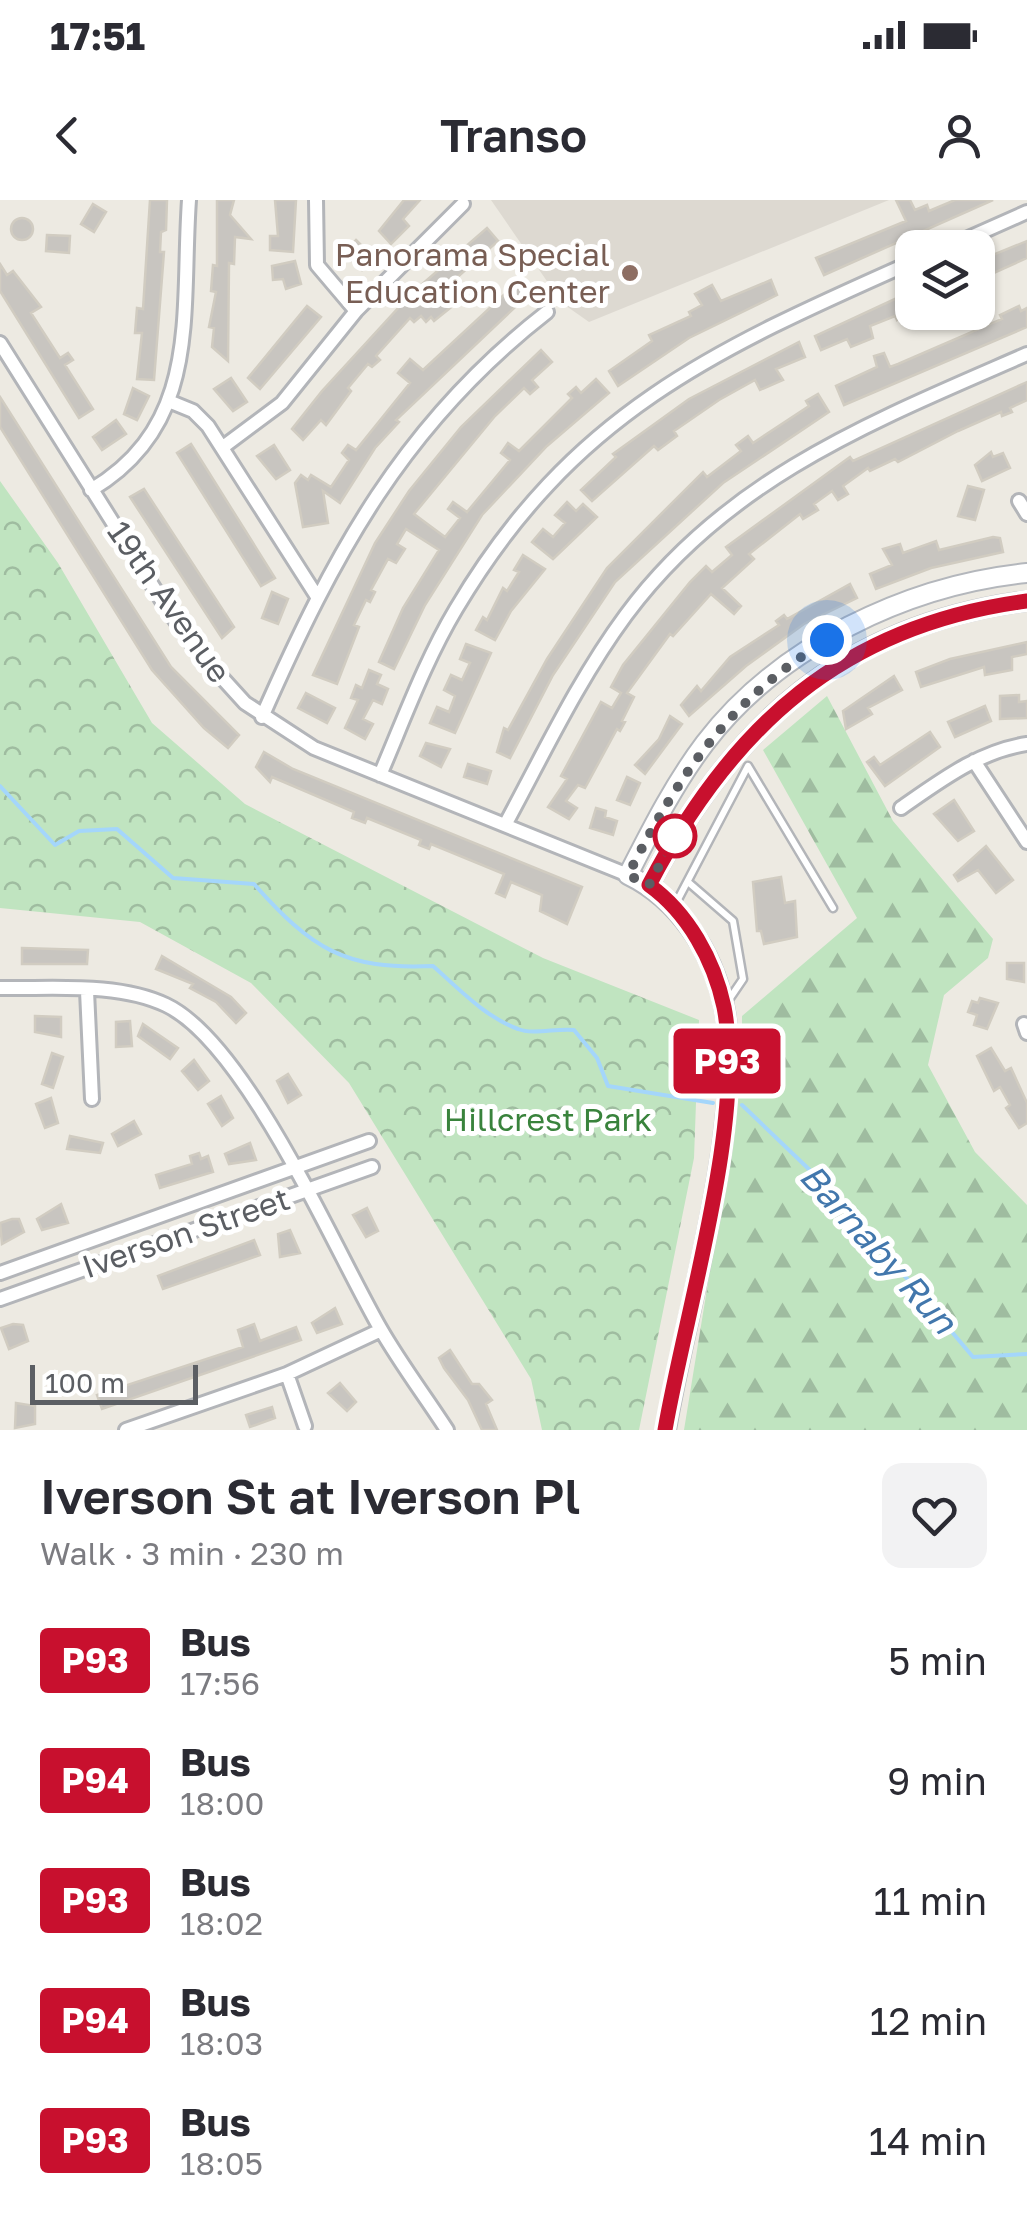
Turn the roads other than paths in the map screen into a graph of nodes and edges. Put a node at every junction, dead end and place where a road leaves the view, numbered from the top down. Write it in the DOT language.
graph roads {
  1 [pos="189,200"];
  2 [pos="316,200"];
  3 [pos="463,204"];
  4 [pos="1027,212"];
  5 [pos="986,230"];
  6 [pos="895,270"];
  7 [pos="356,311"];
  8 [pos="548,312"];
  9 [pos="0,344"];
  10 [pos="1027,354"];
  11 [pos="171,402"];
  12 [pos="223,448"];
  13 [pos="90,490"];
  14 [pos="1019,502"];
  15 [pos="1027,514"];
  16 [pos="1027,573"];
  17 [pos="316,596"];
  18 [pos="1027,601"];
  19 [pos="262,718"];
  20 [pos="1027,744"];
  21 [pos="974,760"];
  22 [pos="380,774"];
  23 [pos="901,808"];
  24 [pos="505,825"];
  25 [pos="1027,842"];
  26 [pos="628,875"];
  27 [pos="688,882"];
  28 [pos="649,885"];
  29 [pos="674,906"];
  30 [pos="832,908"];
  31 [pos="0,988"];
  32 [pos="87,990"];
  33 [pos="724,1006"];
  34 [pos="92,1099"];
  35 [pos="370,1140"];
  36 [pos="372,1167"];
  37 [pos="294,1168"];
  38 [pos="306,1190"];
  39 [pos="0,1273"];
  40 [pos="0,1298"];
  41 [pos="381,1330"];
  42 [pos="287,1374"];
  43 [pos="305,1426"];
  44 [pos="126,1430"];
  45 [pos="447,1430"];
  46 [pos="666,1430"];
  1 -- 11 [label="street"];
  2 -- 7 [label="street"];
  3 -- 7 [label="street"];
  4 -- 5 [label="street"];
  6 -- 22 [label="street"];
  7 -- 12 [label="street"];
  8 -- 17 [label="street"];
  9 -- 13 [label="street, 19th Avenue"];
  10 -- 24 [label="street"];
  11 -- 12 [label="street"];
  11 -- 13 [label="street"];
  12 -- 17 [label="street"];
  13 -- 19 [label="street, 19th Avenue"];
  14 -- 15 [label="street"];
  16 -- 26 [label="main road"];
  17 -- 19 [label="street"];
  18 -- 28 [label="main road"];
  19 -- 22 [label="street, 19th Avenue"];
  20 -- 21 [label="street"];
  21 -- 23 [label="street"];
  21 -- 25 [label="street"];
  22 -- 24 [label="street, 19th Avenue"];
  24 -- 26 [label="street, 19th Avenue"];
  26 -- 28 [label="main road"];
  27 -- 29 [label="lane"];
  27 -- 30 [label="lane"];
  27 -- 33 [label="lane"];
  28 -- 29 [label="main road"];
  29 -- 33 [label="main road"];
  31 -- 32 [label="street"];
  32 -- 34 [label="street"];
  32 -- 37 [label="street"];
  33 -- 46 [label="main road"];
  35 -- 37 [label="street, Iverson Street"];
  36 -- 38 [label="street, Iverson Street"];
  37 -- 38 [label="street"];
  37 -- 39 [label="street, Iverson Street"];
  38 -- 40 [label="street, Iverson Street"];
  38 -- 41 [label="street"];
  41 -- 42 [label="street"];
  41 -- 45 [label="street"];
  42 -- 43 [label="street"];
  42 -- 44 [label="street"];
}
